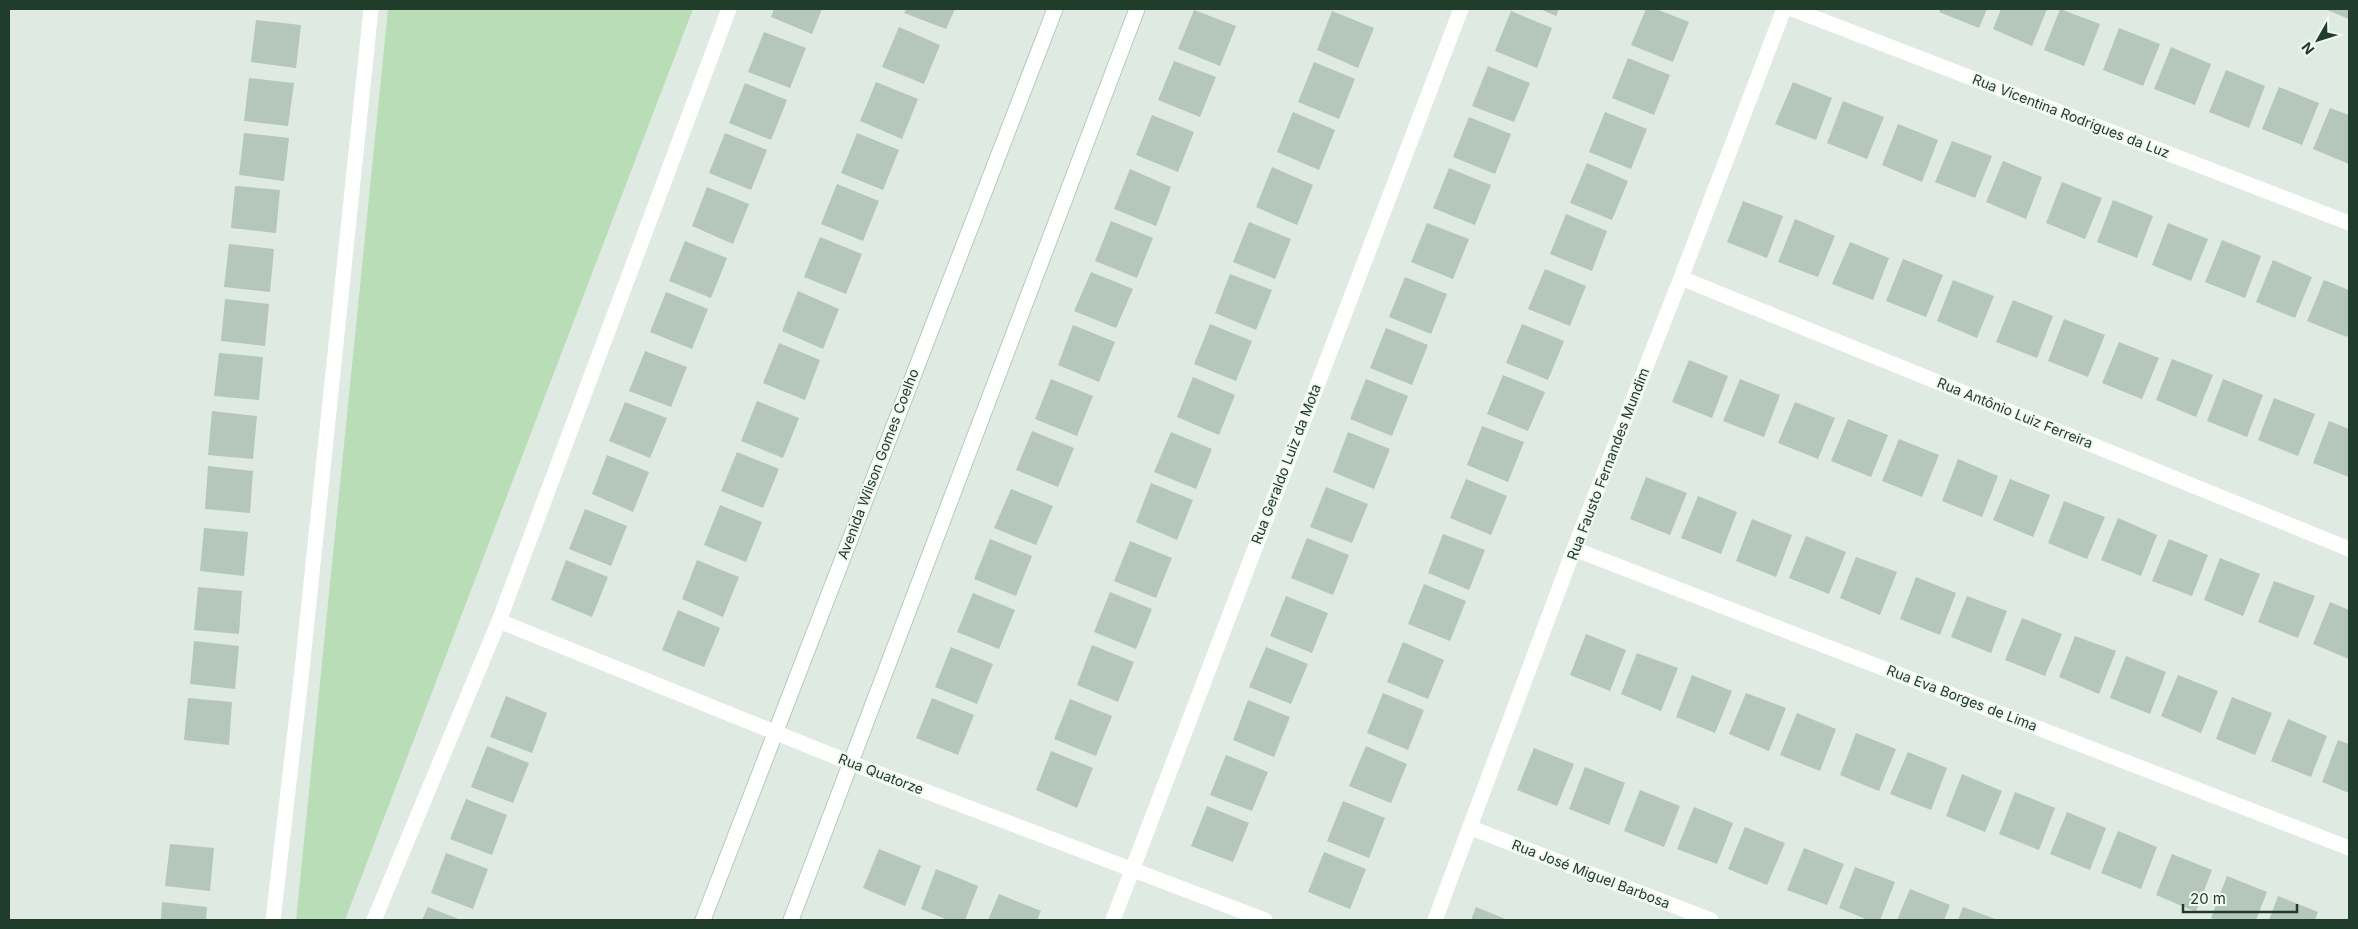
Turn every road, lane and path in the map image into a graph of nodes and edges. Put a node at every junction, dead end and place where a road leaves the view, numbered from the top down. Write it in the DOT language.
graph roads {
  1 [pos="371,9"];
  2 [pos="729,9"];
  3 [pos="1054,9"];
  4 [pos="1137,9"];
  5 [pos="1461,9"];
  6 [pos="1784,9"];
  7 [pos="1792,9"];
  8 [pos="2349,222"];
  9 [pos="1681,278"];
  10 [pos="2349,548"];
  11 [pos="1574,549"];
  12 [pos="499,622"];
  13 [pos="775,732"];
  14 [pos="852,763"];
  15 [pos="1471,828"];
  16 [pos="2349,848"];
  17 [pos="1132,869"];
  18 [pos="273,920"];
  19 [pos="374,920"];
  20 [pos="703,920"];
  21 [pos="791,920"];
  22 [pos="1113,920"];
  23 [pos="1265,920"];
  24 [pos="1436,920"];
  25 [pos="1711,920"];
  1 -- 18 [label="street"];
  2 -- 12 [label="street"];
  3 -- 13 [label="street, Avenida Wilson Gomes Coelho"];
  4 -- 14 [label="street"];
  5 -- 17 [label="street, Rua Geraldo Luiz da Mota"];
  6 -- 9 [label="street, Rua Fausto Fernandes Mundim"];
  7 -- 8 [label="street, Rua Vicentina Rodrigues da Luz"];
  9 -- 10 [label="street, Rua Antônio Luiz Ferreira"];
  9 -- 11 [label="street, Rua Fausto Fernandes Mundim"];
  11 -- 15 [label="street, Rua Fausto Fernandes Mundim"];
  11 -- 16 [label="street, Rua Eva Borges de Lima"];
  12 -- 13 [label="street, Rua Quatorze"];
  12 -- 19 [label="street"];
  13 -- 14 [label="street, Rua Quatorze"];
  13 -- 20 [label="street, Avenida Wilson Gomes Coelho"];
  14 -- 17 [label="street, Rua Quatorze"];
  14 -- 21 [label="street"];
  15 -- 24 [label="street, Rua Fausto Fernandes Mundim"];
  15 -- 25 [label="street, Rua José Miguel Barbosa"];
  17 -- 22 [label="street, Rua Geraldo Luiz da Mota"];
  17 -- 23 [label="street, Rua Quatorze"];
}
